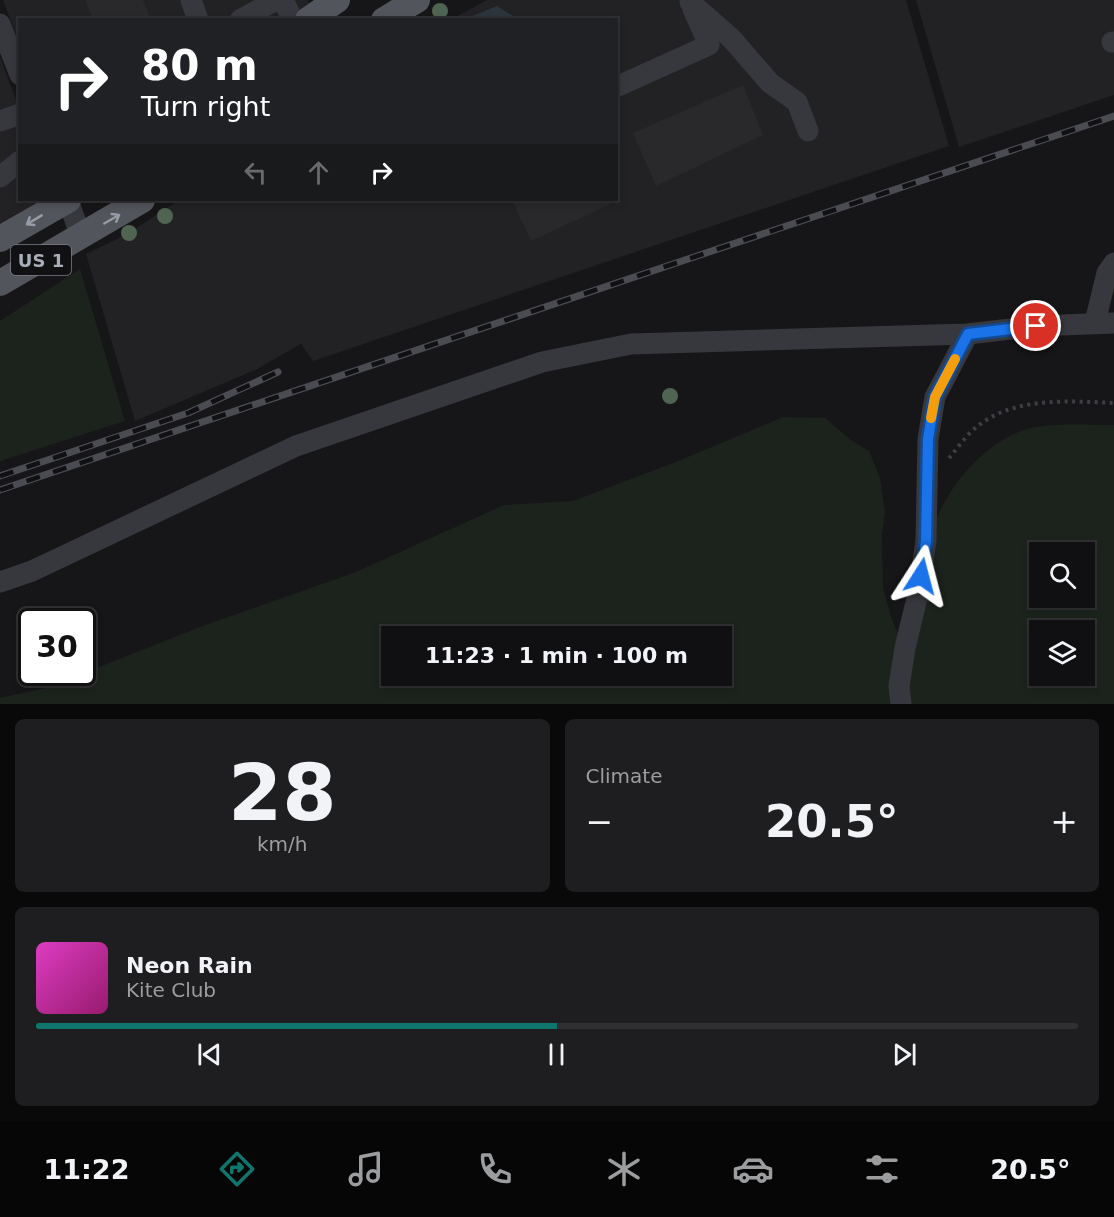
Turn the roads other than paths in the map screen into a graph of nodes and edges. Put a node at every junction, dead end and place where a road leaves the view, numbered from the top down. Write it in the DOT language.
graph roads {
  1 [pos="191,0"];
  2 [pos="276,0"];
  3 [pos="283,0"];
  4 [pos="417,0"];
  5 [pos="689,1"];
  6 [pos="321,12"];
  7 [pos="197,18"];
  8 [pos="244,18"];
  9 [pos="387,18"];
  10 [pos="0,24"];
  11 [pos="18,70"];
  12 [pos="618,86"];
  13 [pos="18,115"];
  14 [pos="0,121"];
  15 [pos="808,131"];
  16 [pos="18,163"];
  17 [pos="0,177"];
  18 [pos="66,201"];
  19 [pos="68,201"];
  20 [pos="139,201"];
  21 [pos="81,237"];
  22 [pos="0,239"];
  23 [pos="1114,263"];
  24 [pos="0,283"];
  25 [pos="1104,323"];
  26 [pos="968,334"];
  27 [pos="0,582"];
  28 [pos="901,704"];
  1 -- 7 [label="street"];
  2 -- 8 [label="street"];
  3 -- 6 [label="street"];
  4 -- 9 [label="main road"];
  5 -- 12 [label="street"];
  5 -- 15 [label="street"];
  10 -- 11 [label="street"];
  13 -- 14 [label="street"];
  16 -- 17 [label="street"];
  18 -- 22 [label="main road, US 1, one-way"];
  19 -- 21 [label="street"];
  21 -- 20 [label="main road, US 1, one-way"];
  21 -- 24 [label="main road, US 1"];
  23 -- 25 [label="street"];
  25 -- 26 [label="street"];
  26 -- 27 [label="street"];
  26 -- 28 [label="street"];
}
